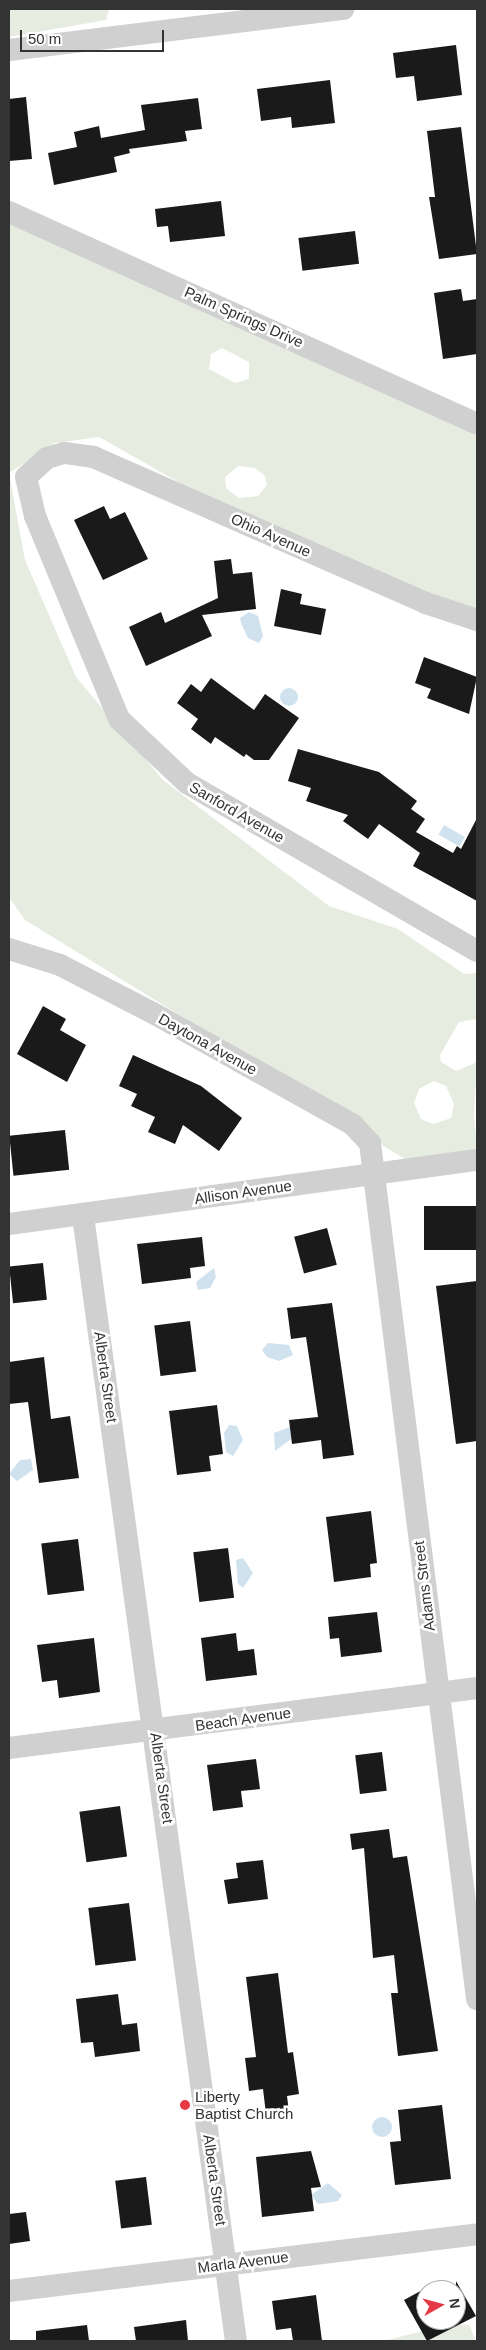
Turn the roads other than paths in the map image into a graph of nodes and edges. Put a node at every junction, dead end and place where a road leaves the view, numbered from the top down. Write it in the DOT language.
graph roads {
  1 [pos="344,9"];
  2 [pos="9,50"];
  3 [pos="9,212"];
  4 [pos="477,424"];
  5 [pos="64,453"];
  6 [pos="477,620"];
  7 [pos="9,949"];
  8 [pos="477,951"];
  9 [pos="477,1160"];
  10 [pos="375,1173"];
  11 [pos="83,1216"];
  12 [pos="9,1224"];
  13 [pos="477,1688"];
  14 [pos="437,1693"];
  15 [pos="156,1731"];
  16 [pos="9,1748"];
  17 [pos="477,1999"];
  18 [pos="477,2234"];
  19 [pos="226,2264"];
  20 [pos="9,2291"];
  21 [pos="236,2341"];
  1 -- 2 [label="street"];
  3 -- 4 [label="street, Palm Springs Drive"];
  5 -- 6 [label="street, Ohio Avenue"];
  5 -- 8 [label="street, Sanford Avenue"];
  7 -- 10 [label="street, Daytona Avenue"];
  9 -- 10 [label="street, Allison Avenue"];
  10 -- 11 [label="street, Allison Avenue"];
  10 -- 14 [label="street, Adams Street"];
  11 -- 12 [label="street, Allison Avenue"];
  11 -- 15 [label="street, Alberta Street"];
  13 -- 14 [label="street, Beach Avenue"];
  14 -- 15 [label="street, Beach Avenue"];
  14 -- 17 [label="street, Adams Street"];
  15 -- 16 [label="street, Beach Avenue"];
  15 -- 19 [label="street, Alberta Street"];
  18 -- 19 [label="street, Marla Avenue"];
  19 -- 20 [label="street, Marla Avenue"];
  19 -- 21 [label="street, Alberta Street"];
}
